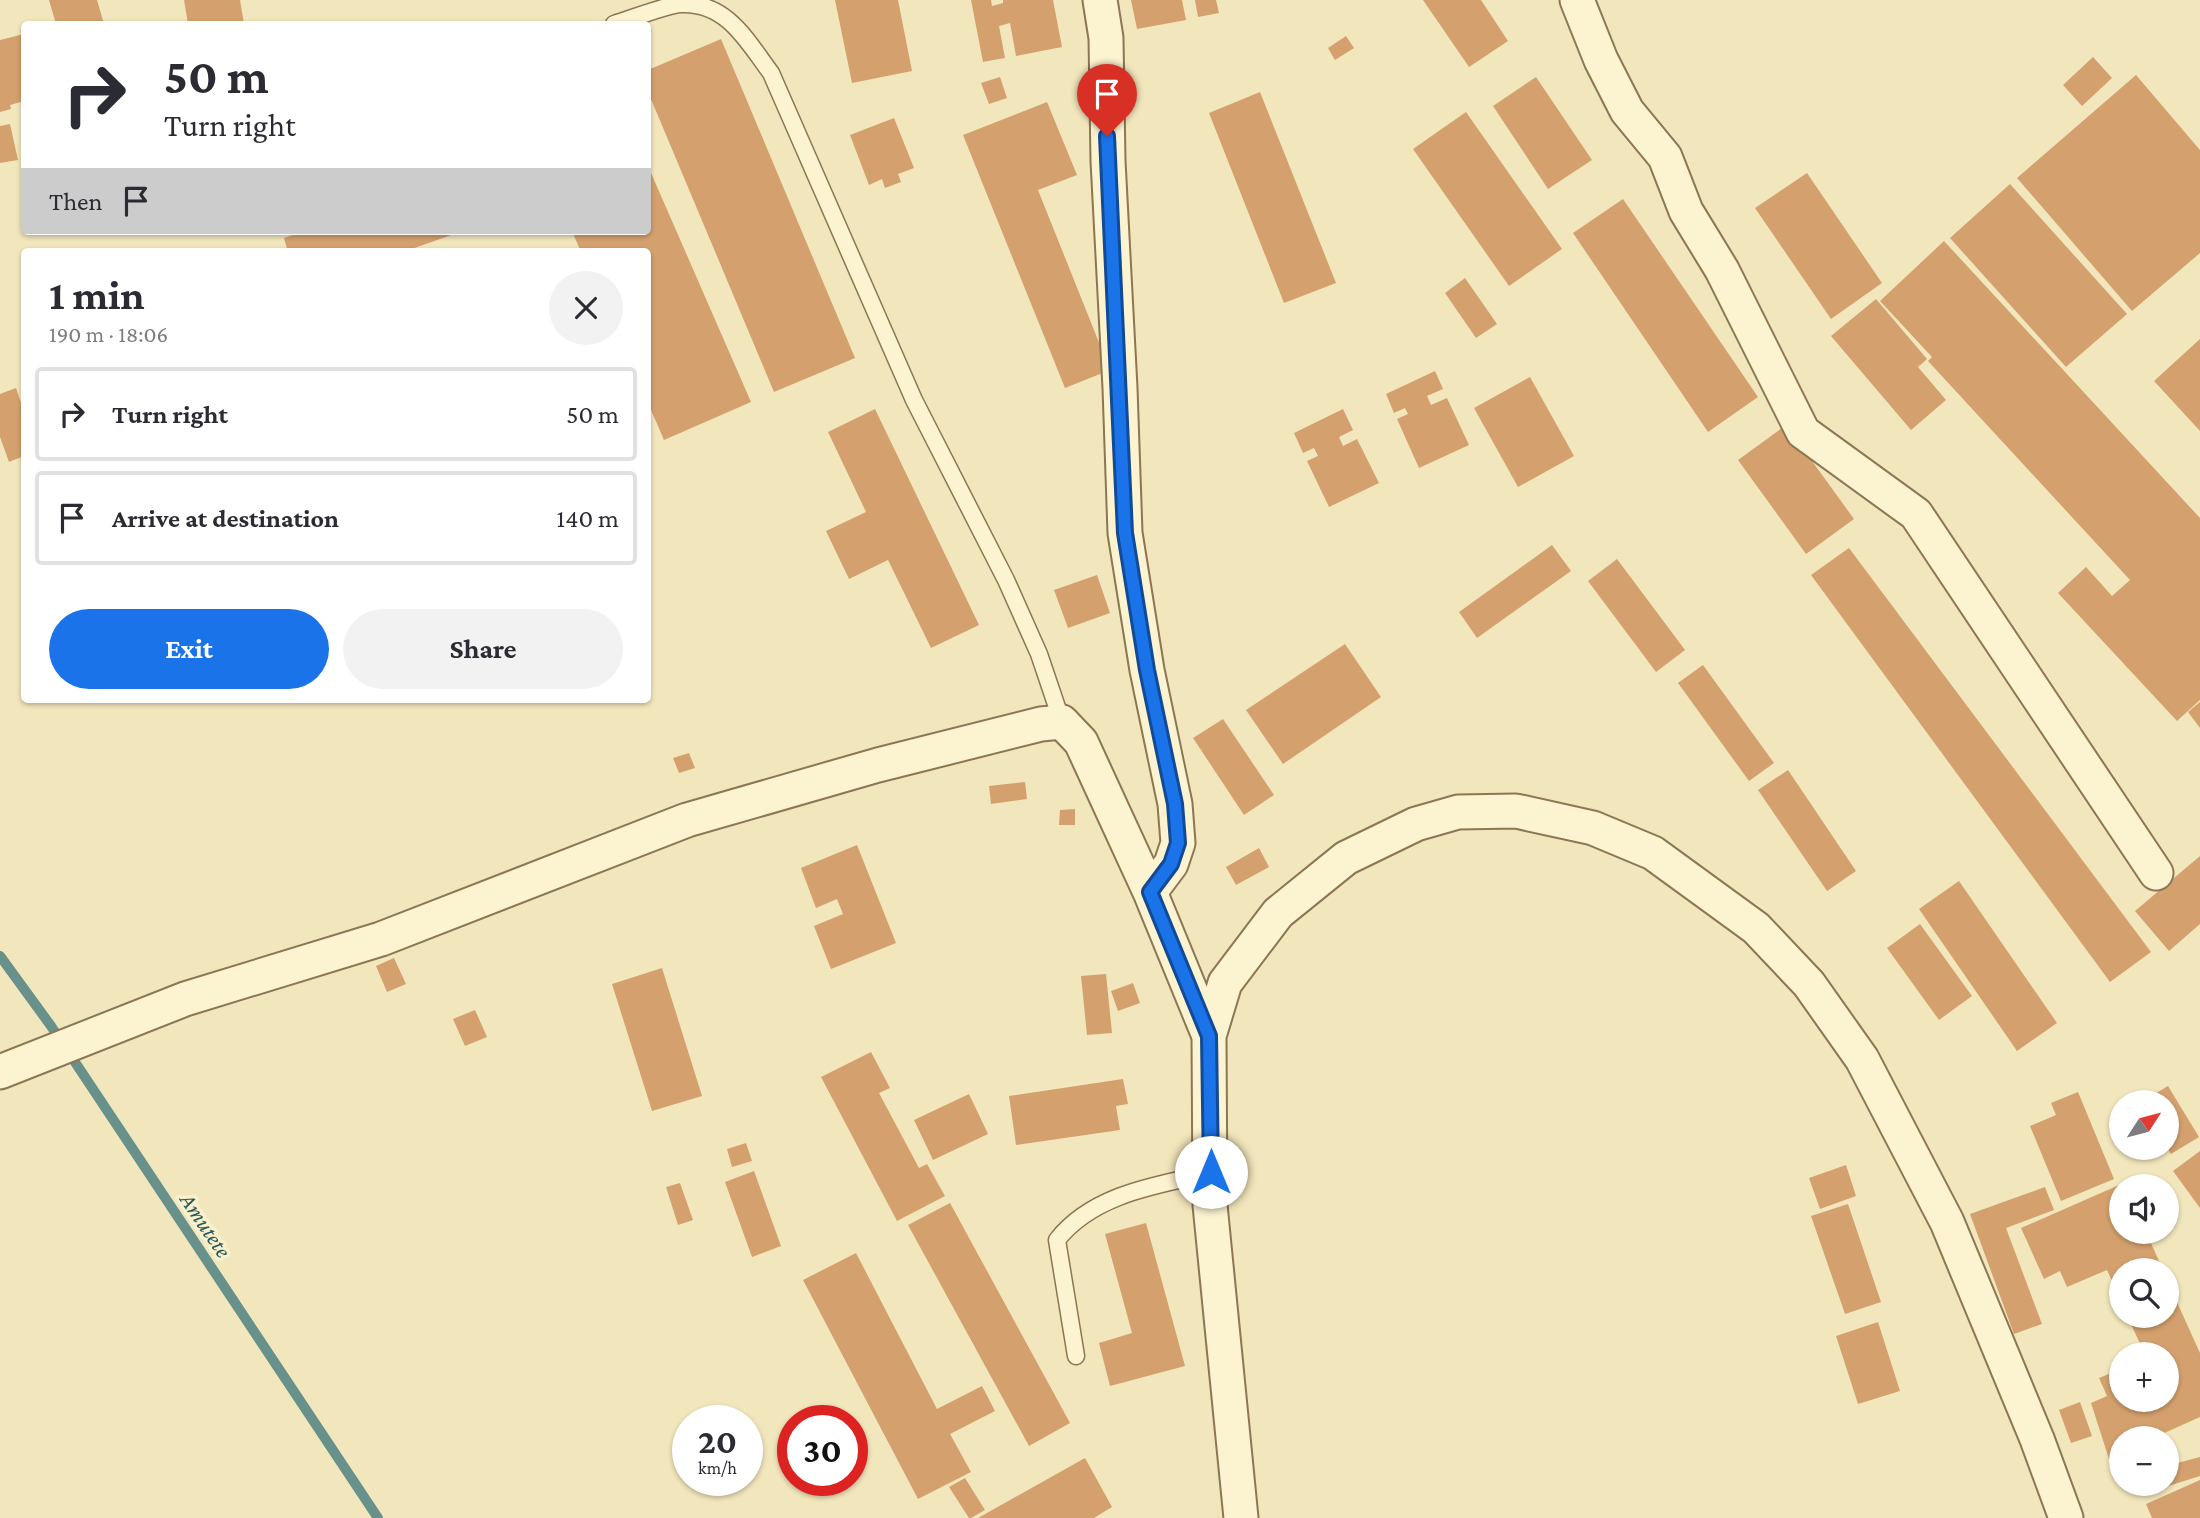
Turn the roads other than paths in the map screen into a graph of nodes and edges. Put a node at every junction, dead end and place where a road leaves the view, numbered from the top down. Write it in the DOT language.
graph roads {
  1 [pos="1100,0"];
  2 [pos="1577,0"];
  3 [pos="624,21"];
  4 [pos="1062,722"];
  5 [pos="2156,873"];
  6 [pos="1150,892"];
  7 [pos="1209,1036"];
  8 [pos="11,1068"];
  9 [pos="1211,1172"];
  10 [pos="1076,1356"];
  11 [pos="1241,1518"];
  12 [pos="2066,1518"];
  1 -- 6 [label="street"];
  2 -- 5 [label="street"];
  3 -- 4 [label="lane"];
  4 -- 6 [label="street"];
  4 -- 8 [label="street"];
  6 -- 7 [label="street"];
  7 -- 9 [label="street"];
  7 -- 12 [label="street"];
  9 -- 10 [label="lane"];
  9 -- 11 [label="street"];
}
